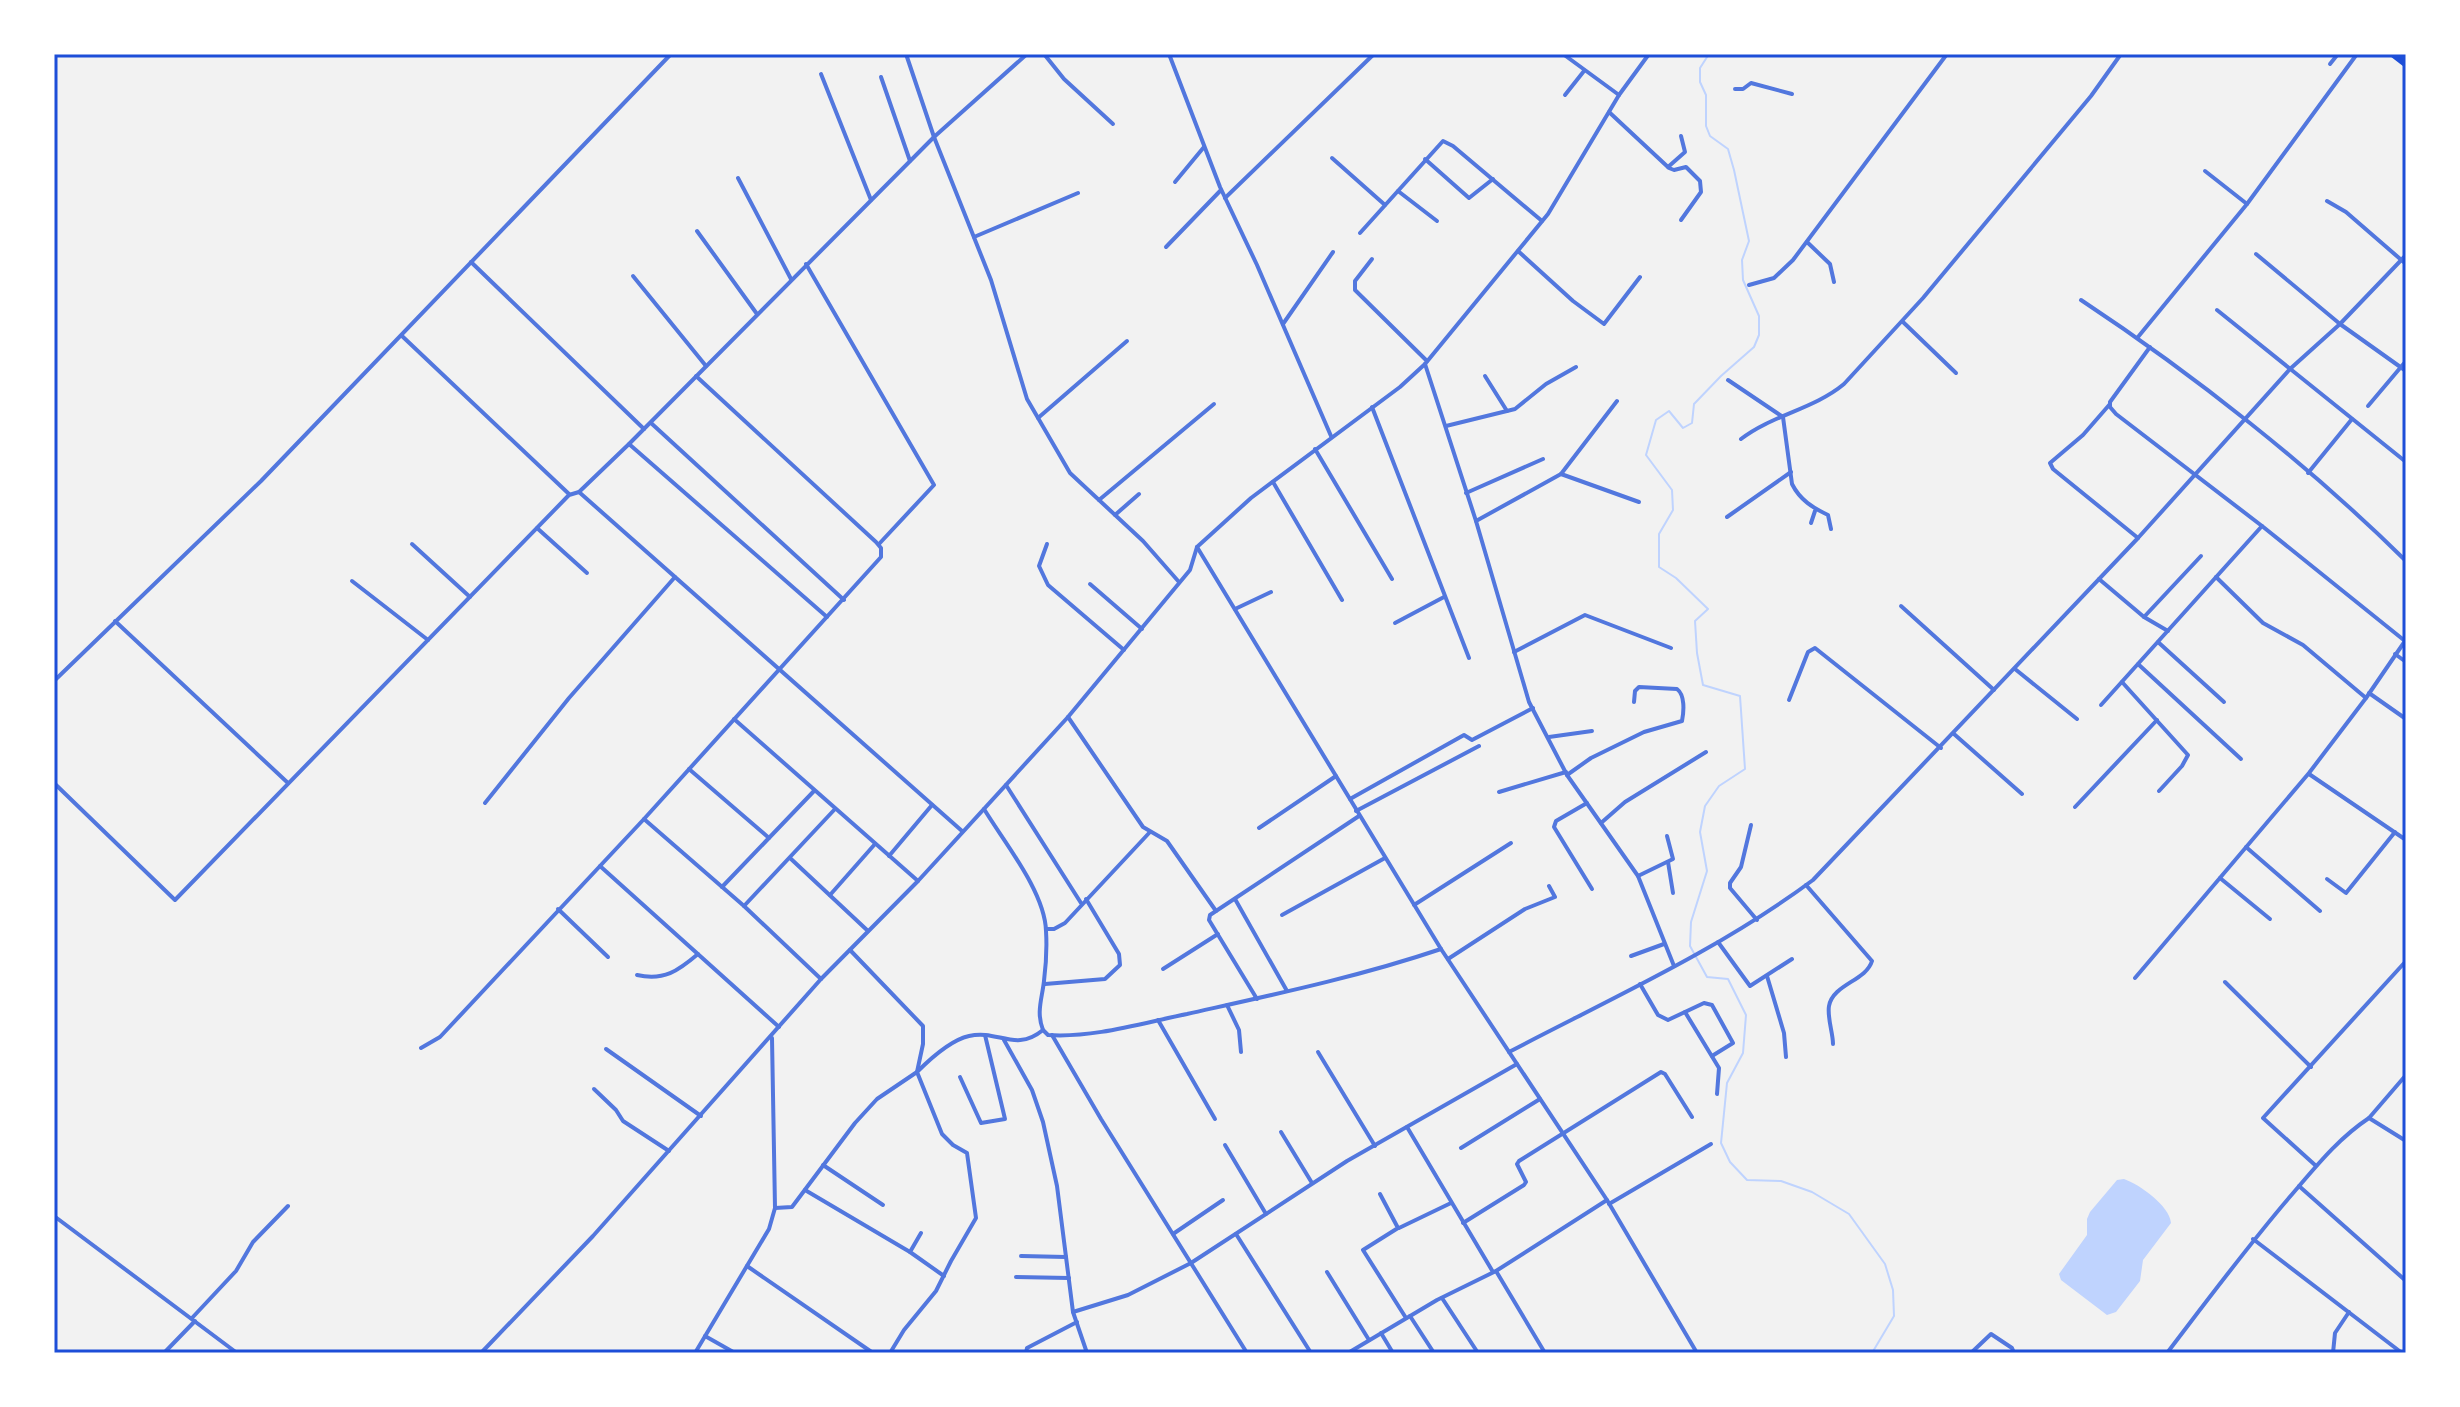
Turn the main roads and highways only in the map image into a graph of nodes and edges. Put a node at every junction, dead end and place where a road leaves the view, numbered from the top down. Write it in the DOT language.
graph roads {
  1 [pos="2393,54"];
  2 [pos="2406,64"];
  1 -- 2 [label="main road"];
}
